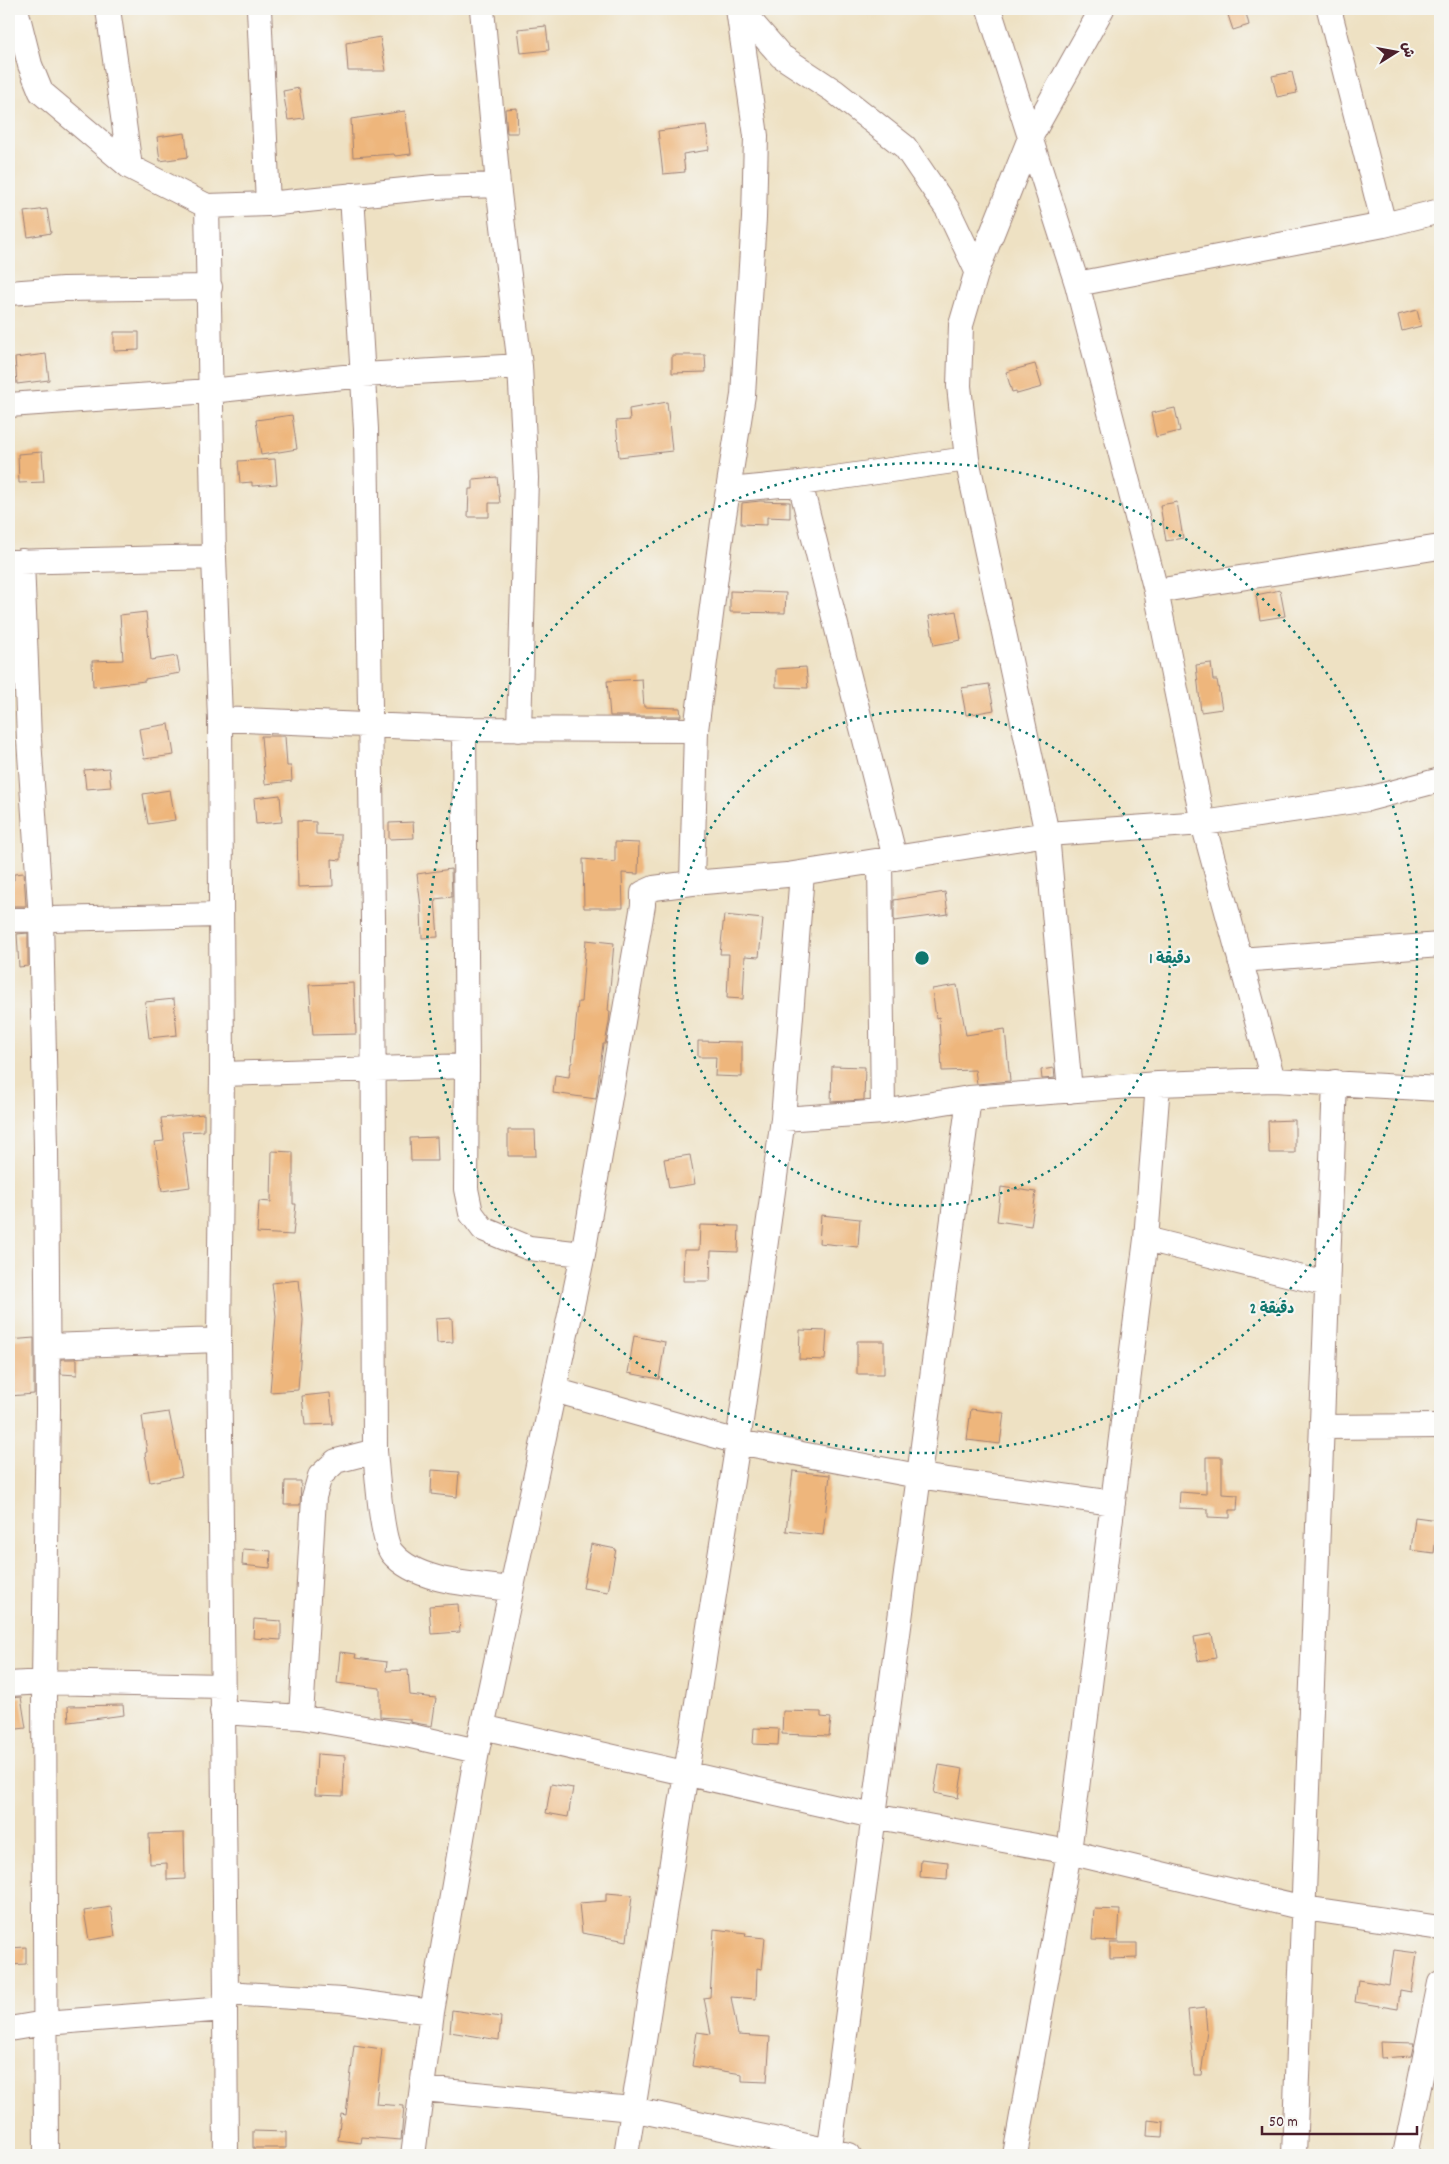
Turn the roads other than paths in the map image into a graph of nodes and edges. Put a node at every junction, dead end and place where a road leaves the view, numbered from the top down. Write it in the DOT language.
graph roads {
  1 [pos="16,9"];
  2 [pos="108,9"];
  3 [pos="259,9"];
  4 [pos="482,9"];
  5 [pos="739,9"];
  6 [pos="989,9"];
  7 [pos="1102,9"];
  8 [pos="1329,9"];
  9 [pos="1030,138"];
  10 [pos="130,167"];
  11 [pos="498,184"];
  12 [pos="352,195"];
  13 [pos="268,204"];
  14 [pos="207,206"];
  15 [pos="1440,211"];
  16 [pos="1384,225"];
  17 [pos="977,271"];
  18 [pos="1077,284"];
  19 [pos="210,287"];
  20 [pos="9,293"];
  21 [pos="520,366"];
  22 [pos="363,375"];
  23 [pos="210,391"];
  24 [pos="9,405"];
  25 [pos="967,460"];
  26 [pos="800,483"];
  27 [pos="730,490"];
  28 [pos="1440,548"];
  29 [pos="214,557"];
  30 [pos="15,562"];
  31 [pos="1156,591"];
  32 [pos="220,719"];
  33 [pos="371,726"];
  34 [pos="464,729"];
  35 [pos="519,730"];
  36 [pos="696,730"];
  37 [pos="1440,780"];
  38 [pos="1203,823"];
  39 [pos="1047,834"];
  40 [pos="888,859"];
  41 [pos="802,873"];
  42 [pos="692,883"];
  43 [pos="219,915"];
  44 [pos="41,918"];
  45 [pos="9,920"];
  46 [pos="1440,945"];
  47 [pos="1240,960"];
  48 [pos="467,1066"];
  49 [pos="374,1070"];
  50 [pos="222,1074"];
  51 [pos="1273,1080"];
  52 [pos="1335,1082"];
  53 [pos="1158,1084"];
  54 [pos="1440,1090"];
  55 [pos="1070,1091"];
  56 [pos="969,1098"];
  57 [pos="883,1112"];
  58 [pos="783,1119"];
  59 [pos="1146,1239"];
  60 [pos="583,1254"];
  61 [pos="1327,1284"];
  62 [pos="219,1340"];
  63 [pos="48,1346"];
  64 [pos="554,1390"];
  65 [pos="1440,1426"];
  66 [pos="1322,1427"];
  67 [pos="738,1442"];
  68 [pos="375,1451"];
  69 [pos="918,1476"];
  70 [pos="1113,1503"];
  71 [pos="512,1589"];
  72 [pos="44,1682"];
  73 [pos="9,1684"];
  74 [pos="222,1686"];
  75 [pos="222,1712"];
  76 [pos="301,1717"];
  77 [pos="482,1727"];
  78 [pos="477,1751"];
  79 [pos="685,1773"];
  80 [pos="873,1816"];
  81 [pos="1069,1852"];
  82 [pos="1304,1908"];
  83 [pos="1440,1928"];
  84 [pos="1440,1983"];
  85 [pos="226,2001"];
  86 [pos="432,2012"];
  87 [pos="46,2023"];
  88 [pos="9,2029"];
  89 [pos="423,2089"];
  90 [pos="632,2109"];
  91 [pos="836,2154"];
  92 [pos="46,2155"];
  93 [pos="226,2155"];
  94 [pos="413,2155"];
  95 [pos="626,2155"];
  96 [pos="1015,2155"];
  97 [pos="1294,2155"];
  98 [pos="1405,2155"];
  1 -- 10 [label="street"];
  2 -- 10 [label="street"];
  3 -- 13 [label="street"];
  4 -- 11 [label="street"];
  5 -- 17 [label="street"];
  5 -- 27 [label="street"];
  6 -- 9 [label="street"];
  7 -- 9 [label="street"];
  8 -- 16 [label="street"];
  9 -- 17 [label="street"];
  9 -- 18 [label="street"];
  10 -- 14 [label="street"];
  11 -- 12 [label="street"];
  11 -- 21 [label="street"];
  12 -- 13 [label="street"];
  12 -- 22 [label="street"];
  13 -- 14 [label="street"];
  14 -- 19 [label="street"];
  15 -- 16 [label="street"];
  16 -- 18 [label="street"];
  17 -- 25 [label="street"];
  18 -- 31 [label="street"];
  19 -- 20 [label="street"];
  19 -- 23 [label="street"];
  21 -- 22 [label="street"];
  21 -- 35 [label="street"];
  22 -- 23 [label="street"];
  22 -- 33 [label="street"];
  23 -- 24 [label="street"];
  23 -- 29 [label="street"];
  25 -- 26 [label="street"];
  25 -- 39 [label="street"];
  26 -- 27 [label="street"];
  26 -- 40 [label="street"];
  27 -- 36 [label="street"];
  28 -- 31 [label="street"];
  29 -- 30 [label="street"];
  29 -- 32 [label="street"];
  30 -- 44 [label="street"];
  31 -- 38 [label="street"];
  32 -- 33 [label="street"];
  32 -- 43 [label="street"];
  33 -- 34 [label="street"];
  33 -- 49 [label="street"];
  34 -- 35 [label="street"];
  34 -- 48 [label="street"];
  35 -- 36 [label="street"];
  36 -- 42 [label="street"];
  37 -- 38 [label="street"];
  38 -- 39 [label="street"];
  38 -- 47 [label="street"];
  39 -- 40 [label="street"];
  39 -- 55 [label="street"];
  40 -- 41 [label="street"];
  40 -- 57 [label="street"];
  41 -- 42 [label="street"];
  41 -- 58 [label="street"];
  42 -- 60 [label="street"];
  43 -- 44 [label="street"];
  43 -- 50 [label="street"];
  44 -- 45 [label="street"];
  44 -- 63 [label="street"];
  46 -- 47 [label="street"];
  47 -- 51 [label="street"];
  48 -- 49 [label="street"];
  48 -- 60 [label="street"];
  49 -- 50 [label="street"];
  49 -- 68 [label="street"];
  50 -- 62 [label="street"];
  51 -- 52 [label="street"];
  51 -- 53 [label="street"];
  52 -- 54 [label="street"];
  52 -- 61 [label="street"];
  53 -- 55 [label="street"];
  53 -- 59 [label="street"];
  55 -- 56 [label="street"];
  56 -- 57 [label="street"];
  56 -- 69 [label="street"];
  57 -- 58 [label="street"];
  58 -- 67 [label="street"];
  59 -- 61 [label="street"];
  59 -- 70 [label="street"];
  60 -- 64 [label="street"];
  61 -- 66 [label="street"];
  62 -- 63 [label="street"];
  62 -- 74 [label="street"];
  63 -- 72 [label="street"];
  64 -- 67 [label="street"];
  64 -- 71 [label="street"];
  65 -- 66 [label="street"];
  66 -- 82 [label="street"];
  67 -- 69 [label="street"];
  67 -- 79 [label="street"];
  68 -- 71 [label="street"];
  68 -- 76 [label="street"];
  69 -- 70 [label="street"];
  69 -- 80 [label="street"];
  70 -- 81 [label="street"];
  71 -- 77 [label="street"];
  72 -- 73 [label="street"];
  72 -- 74 [label="street"];
  72 -- 87 [label="street"];
  74 -- 75 [label="street"];
  75 -- 76 [label="street"];
  75 -- 85 [label="street"];
  76 -- 78 [label="street"];
  77 -- 78 [label="street"];
  77 -- 79 [label="street"];
  78 -- 86 [label="street"];
  79 -- 80 [label="street"];
  79 -- 90 [label="street"];
  80 -- 81 [label="street"];
  80 -- 91 [label="street"];
  81 -- 82 [label="street"];
  81 -- 96 [label="street"];
  82 -- 83 [label="street"];
  82 -- 97 [label="street"];
  84 -- 98 [label="street"];
  85 -- 86 [label="street"];
  85 -- 87 [label="street"];
  85 -- 93 [label="street"];
  86 -- 89 [label="street"];
  87 -- 88 [label="street"];
  87 -- 92 [label="street"];
  89 -- 90 [label="street"];
  89 -- 94 [label="street"];
  90 -- 91 [label="street"];
  90 -- 95 [label="street"];
}
